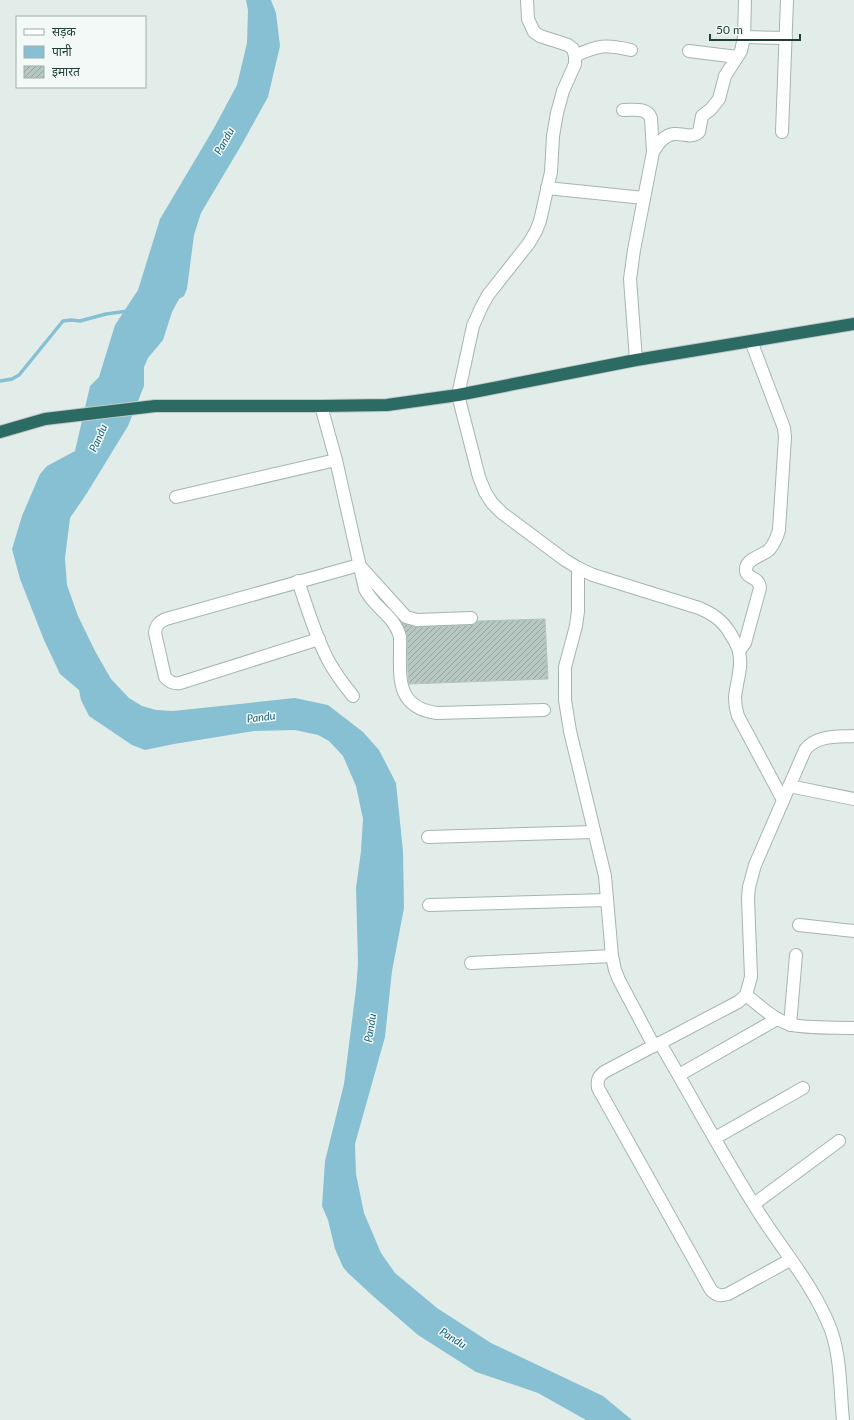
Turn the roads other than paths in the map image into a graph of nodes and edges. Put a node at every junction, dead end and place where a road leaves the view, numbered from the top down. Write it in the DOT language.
graph roads {
  1 [pos="527,0"];
  2 [pos="745,0"];
  3 [pos="787,0"];
  4 [pos="744,37"];
  5 [pos="786,38"];
  6 [pos="631,50"];
  7 [pos="689,52"];
  8 [pos="576,56"];
  9 [pos="737,57"];
  10 [pos="623,110"];
  11 [pos="782,132"];
  12 [pos="652,152"];
  13 [pos="547,188"];
  14 [pos="644,198"];
  15 [pos="854,324"];
  16 [pos="751,341"];
  17 [pos="636,360"];
  18 [pos="458,395"];
  19 [pos="321,406"];
  20 [pos="0,432"];
  21 [pos="336,460"];
  22 [pos="176,497"];
  23 [pos="359,565"];
  24 [pos="578,568"];
  25 [pos="298,581"];
  26 [pos="471,618"];
  27 [pos="319,639"];
  28 [pos="739,651"];
  29 [pos="353,696"];
  30 [pos="544,710"];
  31 [pos="854,736"];
  32 [pos="789,786"];
  33 [pos="854,799"];
  34 [pos="784,800"];
  35 [pos="594,832"];
  36 [pos="428,837"];
  37 [pos="607,900"];
  38 [pos="429,905"];
  39 [pos="799,925"];
  40 [pos="854,930"];
  41 [pos="796,955"];
  42 [pos="612,956"];
  43 [pos="471,963"];
  44 [pos="746,995"];
  45 [pos="777,1019"];
  46 [pos="790,1025"];
  47 [pos="854,1028"];
  48 [pos="657,1044"];
  49 [pos="679,1075"];
  50 [pos="803,1088"];
  51 [pos="715,1138"];
  52 [pos="839,1141"];
  53 [pos="754,1204"];
  54 [pos="790,1260"];
  55 [pos="843,1420"];
  1 -- 8 [label="street"];
  2 -- 4 [label="street"];
  3 -- 5 [label="street"];
  4 -- 5 [label="street"];
  4 -- 9 [label="street"];
  5 -- 11 [label="street"];
  6 -- 8 [label="street"];
  7 -- 9 [label="street"];
  8 -- 13 [label="street"];
  9 -- 12 [label="street"];
  10 -- 12 [label="street"];
  12 -- 14 [label="street"];
  13 -- 14 [label="street"];
  13 -- 18 [label="street"];
  14 -- 17 [label="street"];
  15 -- 16 [label="highway"];
  16 -- 17 [label="highway"];
  16 -- 28 [label="street"];
  17 -- 18 [label="highway"];
  18 -- 19 [label="highway"];
  18 -- 24 [label="street"];
  19 -- 20 [label="highway"];
  19 -- 21 [label="street"];
  21 -- 22 [label="street"];
  21 -- 23 [label="street"];
  23 -- 25 [label="street"];
  23 -- 26 [label="street"];
  23 -- 30 [label="street"];
  24 -- 28 [label="street"];
  24 -- 35 [label="street"];
  25 -- 27 [label="street"];
  25 -- 27 [label="street"];
  27 -- 29 [label="street"];
  28 -- 34 [label="street"];
  31 -- 32 [label="street"];
  32 -- 33 [label="street"];
  32 -- 34 [label="street"];
  34 -- 44 [label="street"];
  35 -- 36 [label="street"];
  35 -- 37 [label="street"];
  37 -- 38 [label="street"];
  37 -- 42 [label="street"];
  39 -- 40 [label="street"];
  41 -- 46 [label="street"];
  42 -- 43 [label="street"];
  42 -- 48 [label="street"];
  44 -- 45 [label="street"];
  44 -- 48 [label="street"];
  45 -- 46 [label="street"];
  45 -- 49 [label="street"];
  46 -- 47 [label="street"];
  48 -- 49 [label="street"];
  48 -- 54 [label="street"];
  49 -- 51 [label="street"];
  50 -- 51 [label="street"];
  51 -- 53 [label="street"];
  52 -- 53 [label="street"];
  53 -- 54 [label="street"];
  54 -- 55 [label="street"];
}
